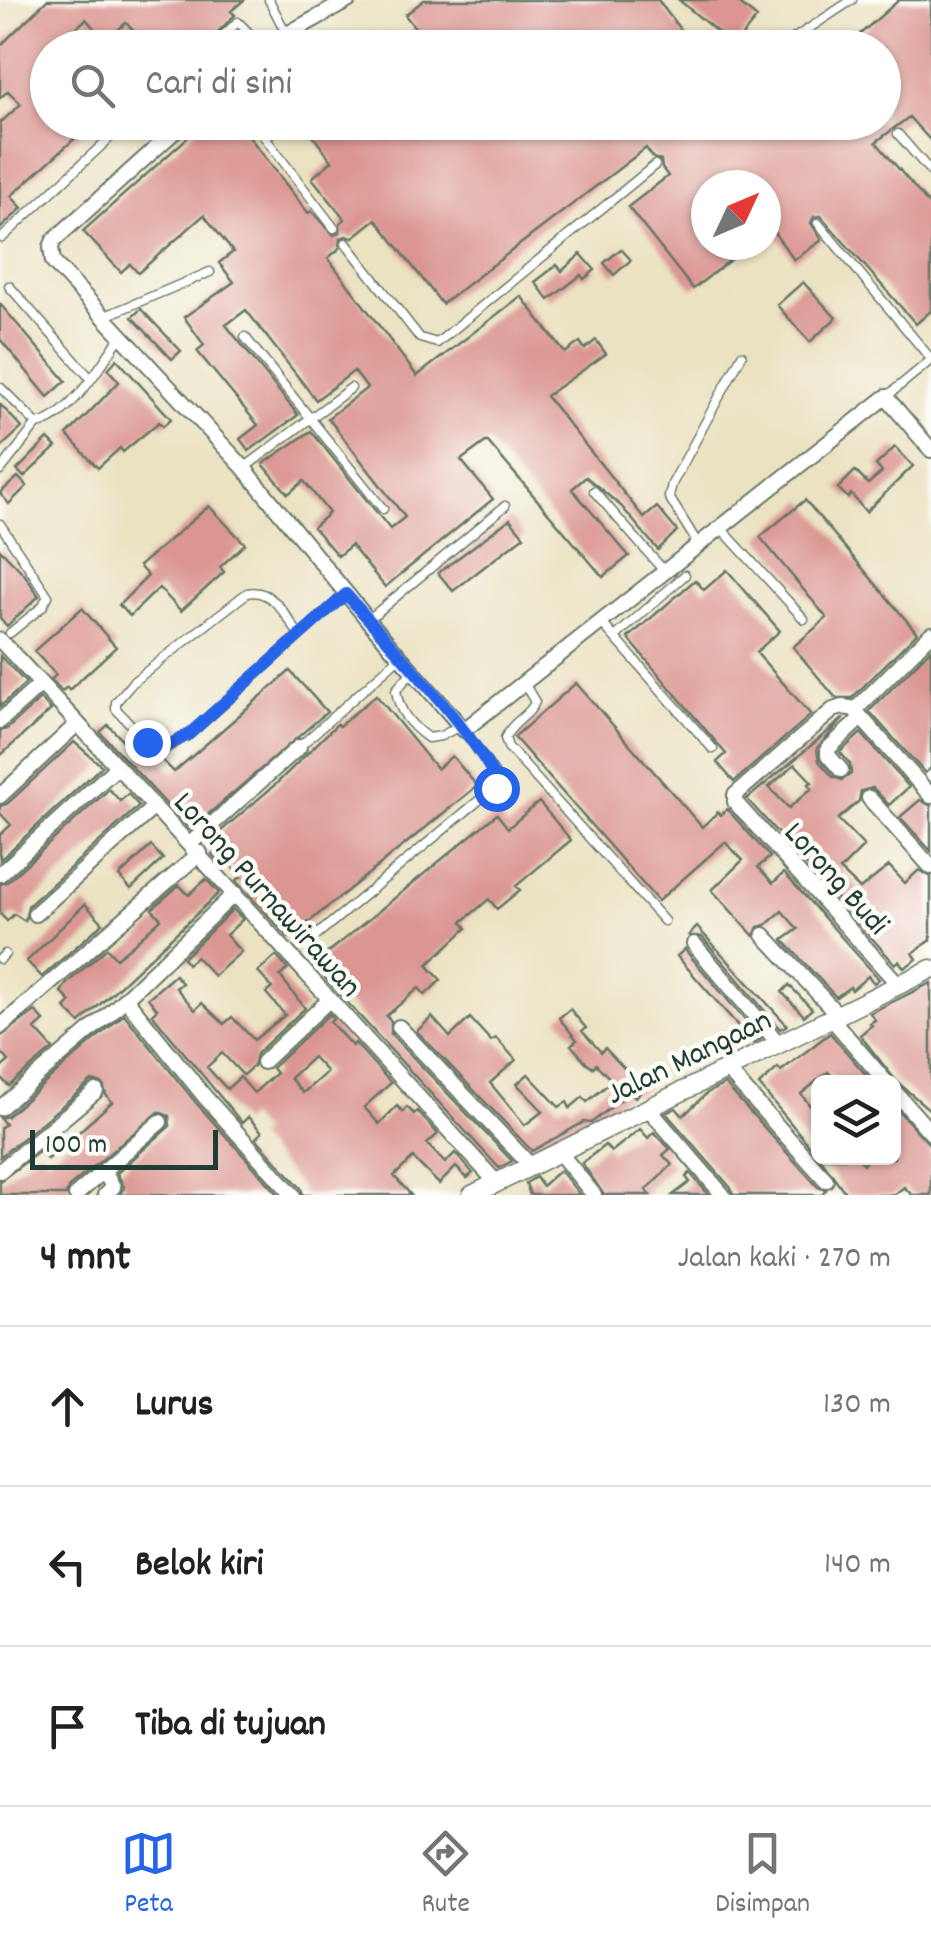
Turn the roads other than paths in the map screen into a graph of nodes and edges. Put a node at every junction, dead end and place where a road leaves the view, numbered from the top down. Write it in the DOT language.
graph roads {
  1 [pos="269,0"];
  2 [pos="349,0"];
  3 [pos="852,0"];
  4 [pos="284,30"];
  5 [pos="292,30"];
  6 [pos="807,30"];
  7 [pos="901,137"];
  8 [pos="108,140"];
  9 [pos="166,140"];
  10 [pos="267,140"];
  11 [pos="656,164"];
  12 [pos="931,172"];
  13 [pos="818,223"];
  14 [pos="334,228"];
  15 [pos="2,238"];
  16 [pos="346,243"];
  17 [pos="210,272"];
  18 [pos="9,286"];
  19 [pos="103,317"];
  20 [pos="121,336"];
  21 [pos="245,337"];
  22 [pos="742,355"];
  23 [pos="931,360"];
  24 [pos="91,379"];
  25 [pos="0,388"];
  26 [pos="351,388"];
  27 [pos="886,397"];
  28 [pos="312,417"];
  29 [pos="37,424"];
  30 [pos="931,450"];
  31 [pos="244,468"];
  32 [pos="0,471"];
  33 [pos="594,491"];
  34 [pos="504,506"];
  35 [pos="383,509"];
  36 [pos="0,524"];
  37 [pos="721,528"];
  38 [pos="698,545"];
  39 [pos="665,572"];
  40 [pos="685,574"];
  41 [pos="346,594"];
  42 [pos="368,620"];
  43 [pos="804,620"];
  44 [pos="601,622"];
  45 [pos="931,634"];
  46 [pos="299,635"];
  47 [pos="5,636"];
  48 [pos="614,638"];
  49 [pos="400,657"];
  50 [pos="413,671"];
  51 [pos="524,683"];
  52 [pos="41,684"];
  53 [pos="858,713"];
  54 [pos="0,720"];
  55 [pos="76,725"];
  56 [pos="462,728"];
  57 [pos="298,746"];
  58 [pos="713,748"];
  59 [pos="117,767"];
  60 [pos="841,770"];
  61 [pos="0,796"];
  62 [pos="931,796"];
  63 [pos="868,798"];
  64 [pos="154,807"];
  65 [pos="195,848"];
  66 [pos="931,867"];
  67 [pos="0,874"];
  68 [pos="234,893"];
  69 [pos="35,914"];
  70 [pos="664,921"];
  71 [pos="764,935"];
  72 [pos="307,943"];
  73 [pos="694,944"];
  74 [pos="931,969"];
  75 [pos="899,985"];
  76 [pos="125,998"];
  77 [pos="329,1000"];
  78 [pos="835,1017"];
  79 [pos="0,1027"];
  80 [pos="399,1027"];
  81 [pos="779,1044"];
  82 [pos="263,1062"];
  83 [pos="727,1070"];
  84 [pos="881,1075"];
  85 [pos="96,1091"];
  86 [pos="901,1099"];
  87 [pos="0,1108"];
  88 [pos="648,1108"];
  89 [pos="160,1122"];
  90 [pos="931,1133"];
  91 [pos="559,1152"];
  92 [pos="531,1166"];
  93 [pos="0,1170"];
  94 [pos="104,1171"];
  95 [pos="826,1180"];
  96 [pos="498,1182"];
  97 [pos="76,1195"];
  98 [pos="105,1195"];
  99 [pos="292,1195"];
  100 [pos="472,1195"];
  101 [pos="594,1195"];
  102 [pos="723,1195"];
  1 -- 4 [label="lane"];
  2 -- 5 [label="street"];
  3 -- 6 [label="lane"];
  7 -- 12 [label="lane"];
  8 -- 15 [label="lane"];
  9 -- 19 [label="street"];
  10 -- 14 [label="lane"];
  11 -- 16 [label="lane"];
  13 -- 23 [label="lane"];
  17 -- 19 [label="lane"];
  18 -- 24 [label="lane"];
  19 -- 20 [label="street"];
  20 -- 24 [label="lane"];
  20 -- 31 [label="street"];
  21 -- 28 [label="lane"];
  22 -- 38 [label="lane"];
  23 -- 27 [label="lane"];
  24 -- 29 [label="lane"];
  25 -- 29 [label="lane"];
  26 -- 28 [label="lane"];
  27 -- 30 [label="street"];
  27 -- 37 [label="street"];
  28 -- 31 [label="lane"];
  28 -- 35 [label="lane"];
  29 -- 32 [label="lane"];
  31 -- 41 [label="street"];
  33 -- 39 [label="lane"];
  34 -- 42 [label="lane"];
  36 -- 47 [label="lane"];
  37 -- 38 [label="street"];
  37 -- 43 [label="lane"];
  38 -- 39 [label="street"];
  39 -- 44 [label="street"];
  40 -- 48 [label="lane"];
  41 -- 42 [label="street"];
  41 -- 46 [label="lane"];
  42 -- 49 [label="street"];
  44 -- 48 [label="lane"];
  44 -- 51 [label="street"];
  45 -- 53 [label="street"];
  46 -- 46 [label="lane"];
  47 -- 52 [label="street, Lorong Purnawirawan"];
  48 -- 58 [label="lane"];
  49 -- 50 [label="street"];
  49 -- 57 [label="lane"];
  50 -- 56 [label="street"];
  50 -- 56 [label="lane"];
  51 -- 56 [label="street"];
  51 -- 70 [label="lane"];
  52 -- 54 [label="street"];
  52 -- 55 [label="street, Lorong Purnawirawan"];
  53 -- 60 [label="street"];
  53 -- 62 [label="street"];
  53 -- 75 [label="street, Lorong Budi"];
  55 -- 59 [label="street, Lorong Purnawirawan"];
  55 -- 61 [label="street"];
  56 -- 72 [label="lane"];
  57 -- 65 [label="street"];
  59 -- 64 [label="street, Lorong Purnawirawan"];
  59 -- 67 [label="street"];
  63 -- 66 [label="street"];
  64 -- 65 [label="street, Lorong Purnawirawan"];
  64 -- 69 [label="street"];
  65 -- 68 [label="street, Lorong Purnawirawan"];
  65 -- 79 [label="street"];
  68 -- 76 [label="street"];
  68 -- 77 [label="street, Lorong Purnawirawan"];
  71 -- 78 [label="street"];
  73 -- 81 [label="street"];
  74 -- 75 [label="street, Jalan Mangaan"];
  75 -- 78 [label="street, Jalan Mangaan"];
  76 -- 87 [label="street"];
  76 -- 99 [label="street"];
  77 -- 82 [label="street"];
  77 -- 96 [label="street, Lorong Purnawirawan"];
  78 -- 81 [label="street, Jalan Mangaan"];
  78 -- 84 [label="street"];
  80 -- 92 [label="street"];
  81 -- 83 [label="street, Jalan Mangaan"];
  83 -- 88 [label="street, Jalan Mangaan"];
  83 -- 95 [label="street"];
  85 -- 93 [label="street"];
  86 -- 90 [label="street"];
  88 -- 91 [label="street, Jalan Mangaan"];
  88 -- 102 [label="street"];
  89 -- 94 [label="street"];
  91 -- 92 [label="street, Jalan Mangaan"];
  91 -- 101 [label="street"];
  92 -- 96 [label="street, Jalan Mangaan"];
  94 -- 97 [label="street"];
  94 -- 98 [label="street"];
  96 -- 100 [label="street, Jalan Mangaan"];
}
